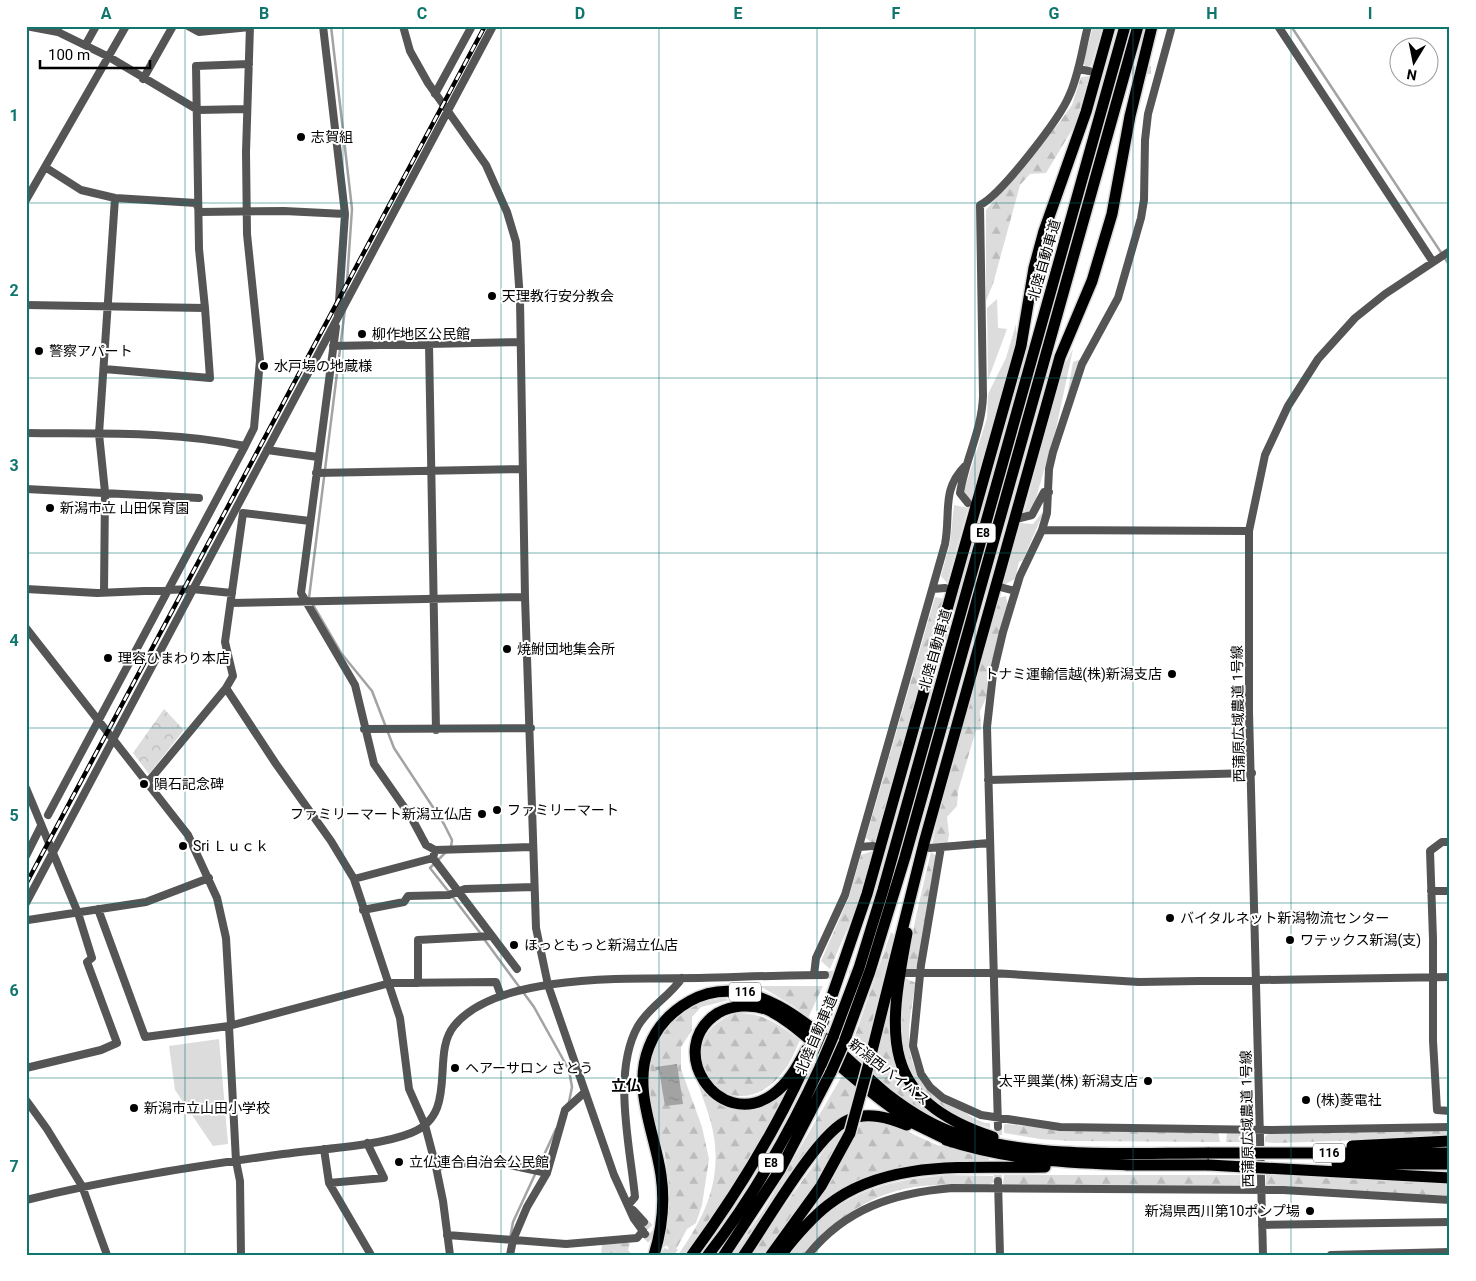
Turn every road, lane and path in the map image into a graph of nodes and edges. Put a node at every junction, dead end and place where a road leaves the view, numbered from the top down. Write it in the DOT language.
graph roads {
  1 [pos="26,26"];
  2 [pos="96,26"];
  3 [pos="126,26"];
  4 [pos="173,26"];
  5 [pos="188,26"];
  6 [pos="323,26"];
  7 [pos="403,26"];
  8 [pos="472,26"];
  9 [pos="493,26"];
  10 [pos="1088,26"];
  11 [pos="1110,26"];
  12 [pos="1125,26"];
  13 [pos="1138,26"];
  14 [pos="1152,26"];
  15 [pos="1172,26"];
  16 [pos="1278,26"];
  17 [pos="250,27"];
  18 [pos="58,29"];
  19 [pos="86,44"];
  20 [pos="109,57"];
  21 [pos="249,64"];
  22 [pos="1078,70"];
  23 [pos="1151,70"];
  24 [pos="1088,71"];
  25 [pos="1160,71"];
  26 [pos="143,79"];
  27 [pos="435,94"];
  28 [pos="247,109"];
  29 [pos="198,110"];
  30 [pos="448,111"];
  31 [pos="45,168"];
  32 [pos="115,198"];
  33 [pos="26,200"];
  34 [pos="249,211"];
  35 [pos="200,212"];
  36 [pos="345,214"];
  37 [pos="1450,251"];
  38 [pos="1433,262"];
  39 [pos="26,305"];
  40 [pos="108,305"];
  41 [pos="205,308"];
  42 [pos="338,318"];
  43 [pos="520,342"];
  44 [pos="429,344"];
  45 [pos="333,346"];
  46 [pos="104,369"];
  47 [pos="26,433"];
  48 [pos="99,434"];
  49 [pos="245,446"];
  50 [pos="267,450"];
  51 [pos="318,457"];
  52 [pos="964,466"];
  53 [pos="522,469"];
  54 [pos="430,471"];
  55 [pos="316,473"];
  56 [pos="26,489"];
  57 [pos="105,492"];
  58 [pos="1049,492"];
  59 [pos="199,498"];
  60 [pos="968,503"];
  61 [pos="1020,518"];
  62 [pos="310,521"];
  63 [pos="1042,530"];
  64 [pos="1248,530"];
  65 [pos="1000,587"];
  66 [pos="944,588"];
  67 [pos="26,589"];
  68 [pos="192,589"];
  69 [pos="933,590"];
  70 [pos="1015,591"];
  71 [pos="104,592"];
  72 [pos="168,592"];
  73 [pos="232,593"];
  74 [pos="525,597"];
  75 [pos="434,600"];
  76 [pos="304,602"];
  77 [pos="230,603"];
  78 [pos="26,628"];
  79 [pos="226,688"];
  80 [pos="99,721"];
  81 [pos="531,728"];
  82 [pos="364,729"];
  83 [pos="436,730"];
  84 [pos="112,739"];
  85 [pos="1252,774"];
  86 [pos="988,780"];
  87 [pos="148,782"];
  88 [pos="26,788"];
  89 [pos="29,805"];
  90 [pos="48,815"];
  91 [pos="41,826"];
  92 [pos="1450,842"];
  93 [pos="988,843"];
  94 [pos="873,846"];
  95 [pos="927,846"];
  96 [pos="531,847"];
  97 [pos="859,847"];
  98 [pos="941,847"];
  99 [pos="54,852"];
  100 [pos="434,854"];
  101 [pos="27,855"];
  102 [pos="208,878"];
  103 [pos="354,880"];
  104 [pos="534,887"];
  105 [pos="1431,891"];
  106 [pos="1450,891"];
  107 [pos="459,893"];
  108 [pos="26,903"];
  109 [pos="98,909"];
  110 [pos="363,910"];
  111 [pos="78,913"];
  112 [pos="28,920"];
  113 [pos="492,936"];
  114 [pos="517,969"];
  115 [pos="905,973"];
  116 [pos="992,973"];
  117 [pos="825,974"];
  118 [pos="920,974"];
  119 [pos="814,975"];
  120 [pos="1432,977"];
  121 [pos="1450,977"];
  122 [pos="682,978"];
  123 [pos="1255,978"];
  124 [pos="390,983"];
  125 [pos="418,983"];
  126 [pos="548,985"];
  127 [pos="501,996"];
  128 [pos="230,1025"];
  129 [pos="808,1052"];
  130 [pos="26,1068"];
  131 [pos="585,1092"];
  132 [pos="26,1100"];
  133 [pos="1450,1111"];
  134 [pos="998,1123"];
  135 [pos="425,1125"];
  136 [pos="1450,1127"];
  137 [pos="1261,1130"];
  138 [pos="1450,1141"];
  139 [pos="952,1142"];
  140 [pos="367,1143"];
  141 [pos="324,1148"];
  142 [pos="1030,1148"];
  143 [pos="1256,1153"];
  144 [pos="1450,1153"];
  145 [pos="1209,1159"];
  146 [pos="236,1161"];
  147 [pos="1450,1164"];
  148 [pos="1134,1165"];
  149 [pos="436,1167"];
  150 [pos="547,1173"];
  151 [pos="1450,1178"];
  152 [pos="329,1183"];
  153 [pos="998,1185"];
  154 [pos="82,1186"];
  155 [pos="1261,1192"];
  156 [pos="26,1200"];
  157 [pos="1450,1200"];
  158 [pos="628,1205"];
  159 [pos="644,1222"];
  160 [pos="1450,1222"];
  161 [pos="661,1225"];
  162 [pos="1262,1225"];
  163 [pos="447,1235"];
  164 [pos="513,1240"];
  165 [pos="1450,1252"];
  166 [pos="108,1255"];
  167 [pos="241,1255"];
  168 [pos="371,1255"];
  169 [pos="450,1255"];
  170 [pos="510,1255"];
  171 [pos="650,1255"];
  172 [pos="654,1255"];
  173 [pos="692,1255"];
  174 [pos="708,1255"];
  175 [pos="724,1255"];
  176 [pos="744,1255"];
  177 [pos="771,1255"];
  178 [pos="780,1255"];
  179 [pos="808,1255"];
  180 [pos="1000,1255"];
  181 [pos="1263,1255"];
  182 [pos="1331,1255"];
  1 -- 18 [label="street"];
  2 -- 19 [label="street"];
  3 -- 20 [label="street"];
  4 -- 26 [label="street"];
  5 -- 17 [label="street"];
  6 -- 36 [label="street"];
  7 -- 27 [label="street"];
  8 -- 27 [label="street"];
  9 -- 30 [label="street"];
  10 -- 22 [label="street"];
  11 -- 129 [label="highway, bridge"];
  12 -- 174 [label="highway, 北陸自動車道 / E8, bridge"];
  13 -- 175 [label="highway, 北陸自動車道 / E8, bridge"];
  14 -- 95 [label="highway"];
  15 -- 25 [label="street"];
  16 -- 38 [label="street"];
  17 -- 21 [label="street"];
  18 -- 19 [label="street"];
  19 -- 20 [label="street"];
  20 -- 26 [label="street"];
  20 -- 31 [label="street"];
  21 -- 28 [label="street"];
  21 -- 29 [label="street"];
  22 -- 24 [label="street"];
  22 -- 52 [label="street"];
  23 -- 25 [label="street"];
  25 -- 58 [label="street"];
  26 -- 29 [label="street"];
  27 -- 30 [label="street"];
  28 -- 29 [label="street"];
  28 -- 34 [label="street"];
  29 -- 35 [label="street"];
  30 -- 42 [label="street"];
  30 -- 43 [label="street"];
  31 -- 32 [label="street"];
  31 -- 33 [label="street"];
  32 -- 35 [label="street"];
  32 -- 40 [label="street"];
  34 -- 35 [label="street"];
  34 -- 36 [label="street"];
  34 -- 49 [label="street"];
  35 -- 41 [label="street"];
  36 -- 42 [label="street"];
  37 -- 38 [label="street, 西蒲原広域農道 1号線"];
  38 -- 64 [label="street, 西蒲原広域農道 1号線"];
  39 -- 40 [label="street"];
  40 -- 41 [label="street"];
  40 -- 46 [label="street"];
  41 -- 46 [label="street"];
  42 -- 45 [label="street"];
  42 -- 50 [label="street"];
  43 -- 44 [label="street"];
  43 -- 53 [label="street"];
  44 -- 45 [label="street"];
  44 -- 54 [label="street"];
  45 -- 51 [label="street"];
  46 -- 48 [label="street"];
  47 -- 48 [label="street"];
  48 -- 49 [label="street"];
  48 -- 57 [label="street"];
  49 -- 72 [label="street"];
  50 -- 51 [label="street"];
  50 -- 68 [label="street"];
  51 -- 55 [label="street"];
  52 -- 60 [label="street"];
  52 -- 69 [label="street"];
  53 -- 54 [label="street"];
  53 -- 74 [label="street"];
  54 -- 55 [label="street"];
  54 -- 75 [label="street"];
  55 -- 62 [label="street"];
  56 -- 57 [label="street"];
  57 -- 59 [label="street"];
  57 -- 71 [label="street"];
  58 -- 61 [label="street"];
  58 -- 63 [label="street"];
  62 -- 73 [label="street"];
  62 -- 76 [label="street"];
  63 -- 64 [label="street"];
  63 -- 70 [label="street"];
  64 -- 85 [label="street, 西蒲原広域農道 1号線"];
  65 -- 70 [label="street"];
  66 -- 69 [label="street"];
  67 -- 71 [label="street"];
  68 -- 72 [label="street"];
  68 -- 73 [label="street"];
  68 -- 84 [label="street"];
  69 -- 97 [label="street"];
  70 -- 86 [label="street"];
  71 -- 72 [label="street"];
  72 -- 80 [label="street"];
  73 -- 77 [label="street"];
  74 -- 75 [label="street"];
  74 -- 81 [label="street"];
  75 -- 76 [label="street"];
  75 -- 83 [label="street"];
  76 -- 77 [label="street"];
  76 -- 82 [label="street"];
  77 -- 79 [label="street"];
  78 -- 80 [label="street"];
  79 -- 87 [label="street"];
  79 -- 103 [label="street"];
  80 -- 84 [label="street"];
  80 -- 90 [label="street"];
  81 -- 83 [label="street"];
  81 -- 96 [label="street"];
  82 -- 83 [label="street"];
  82 -- 100 [label="street"];
  84 -- 87 [label="street"];
  84 -- 99 [label="street"];
  85 -- 86 [label="street"];
  85 -- 123 [label="street, 西蒲原広域農道 1号線"];
  86 -- 93 [label="street"];
  87 -- 102 [label="street"];
  88 -- 89 [label="street"];
  89 -- 91 [label="street"];
  91 -- 99 [label="street"];
  91 -- 101 [label="street"];
  92 -- 105 [label="street"];
  93 -- 98 [label="street"];
  93 -- 116 [label="street"];
  94 -- 97 [label="street"];
  95 -- 98 [label="street"];
  95 -- 142 [label="highway"];
  95 -- 177 [label="highway, bridge"];
  96 -- 100 [label="street"];
  96 -- 104 [label="street"];
  97 -- 119 [label="street"];
  98 -- 118 [label="street"];
  99 -- 108 [label="street"];
  99 -- 111 [label="street"];
  100 -- 103 [label="street"];
  100 -- 107 [label="street"];
  102 -- 109 [label="street"];
  102 -- 128 [label="street"];
  103 -- 110 [label="street"];
  104 -- 107 [label="street"];
  104 -- 126 [label="street"];
  105 -- 106 [label="street"];
  105 -- 120 [label="street"];
  107 -- 110 [label="street"];
  107 -- 113 [label="street"];
  109 -- 111 [label="street"];
  109 -- 128 [label="street"];
  110 -- 124 [label="street"];
  111 -- 112 [label="street"];
  111 -- 130 [label="street"];
  113 -- 114 [label="street"];
  113 -- 125 [label="street"];
  115 -- 118 [label="street"];
  116 -- 118 [label="street"];
  116 -- 123 [label="street"];
  116 -- 134 [label="street"];
  117 -- 119 [label="street"];
  118 -- 134 [label="street"];
  119 -- 122 [label="street"];
  120 -- 121 [label="street"];
  120 -- 123 [label="street"];
  120 -- 133 [label="street"];
  122 -- 126 [label="street"];
  122 -- 158 [label="street"];
  123 -- 137 [label="street, 西蒲原広域農道 1号線"];
  124 -- 125 [label="street"];
  124 -- 128 [label="street"];
  124 -- 135 [label="street"];
  125 -- 127 [label="street"];
  126 -- 127 [label="street"];
  126 -- 131 [label="street"];
  127 -- 135 [label="street"];
  128 -- 146 [label="street"];
  129 -- 139 [label="highway"];
  129 -- 173 [label="highway"];
  131 -- 150 [label="street"];
  131 -- 158 [label="street"];
  132 -- 154 [label="street"];
  134 -- 137 [label="street"];
  135 -- 140 [label="street"];
  135 -- 149 [label="street"];
  136 -- 137 [label="street"];
  137 -- 155 [label="street, 西蒲原広域農道 1号線"];
  138 -- 143 [label="highway, bridge"];
  139 -- 148 [label="highway"];
  139 -- 176 [label="highway"];
  140 -- 141 [label="street"];
  140 -- 152 [label="street"];
  141 -- 146 [label="street"];
  141 -- 152 [label="street"];
  142 -- 145 [label="highway, 新潟西バイパス / 116"];
  142 -- 161 [label="highway, 新潟西バイパス / 116"];
  143 -- 144 [label="highway, 新潟西バイパス / 116, bridge"];
  143 -- 145 [label="highway, 新潟西バイパス / 116, bridge"];
  145 -- 147 [label="highway, 新潟西バイパス / 116, bridge"];
  145 -- 148 [label="highway, 新潟西バイパス / 116"];
  145 -- 151 [label="highway, bridge"];
  146 -- 154 [label="street"];
  146 -- 167 [label="street"];
  148 -- 178 [label="highway, 新潟西バイパス / 116"];
  149 -- 150 [label="street"];
  149 -- 163 [label="street"];
  150 -- 164 [label="street"];
  152 -- 168 [label="street"];
  153 -- 155 [label="street"];
  153 -- 179 [label="street"];
  153 -- 180 [label="street"];
  154 -- 156 [label="street"];
  154 -- 166 [label="street"];
  155 -- 157 [label="street"];
  155 -- 162 [label="street, 西蒲原広域農道 1号線"];
  158 -- 159 [label="street"];
  158 -- 164 [label="street"];
  160 -- 162 [label="street"];
  161 -- 171 [label="highway"];
  161 -- 172 [label="highway, 新潟西バイパス / 116"];
  162 -- 181 [label="street, 西蒲原広域農道 1号線"];
  163 -- 164 [label="street"];
  163 -- 169 [label="street"];
  164 -- 170 [label="street"];
  165 -- 182 [label="street"];
}
